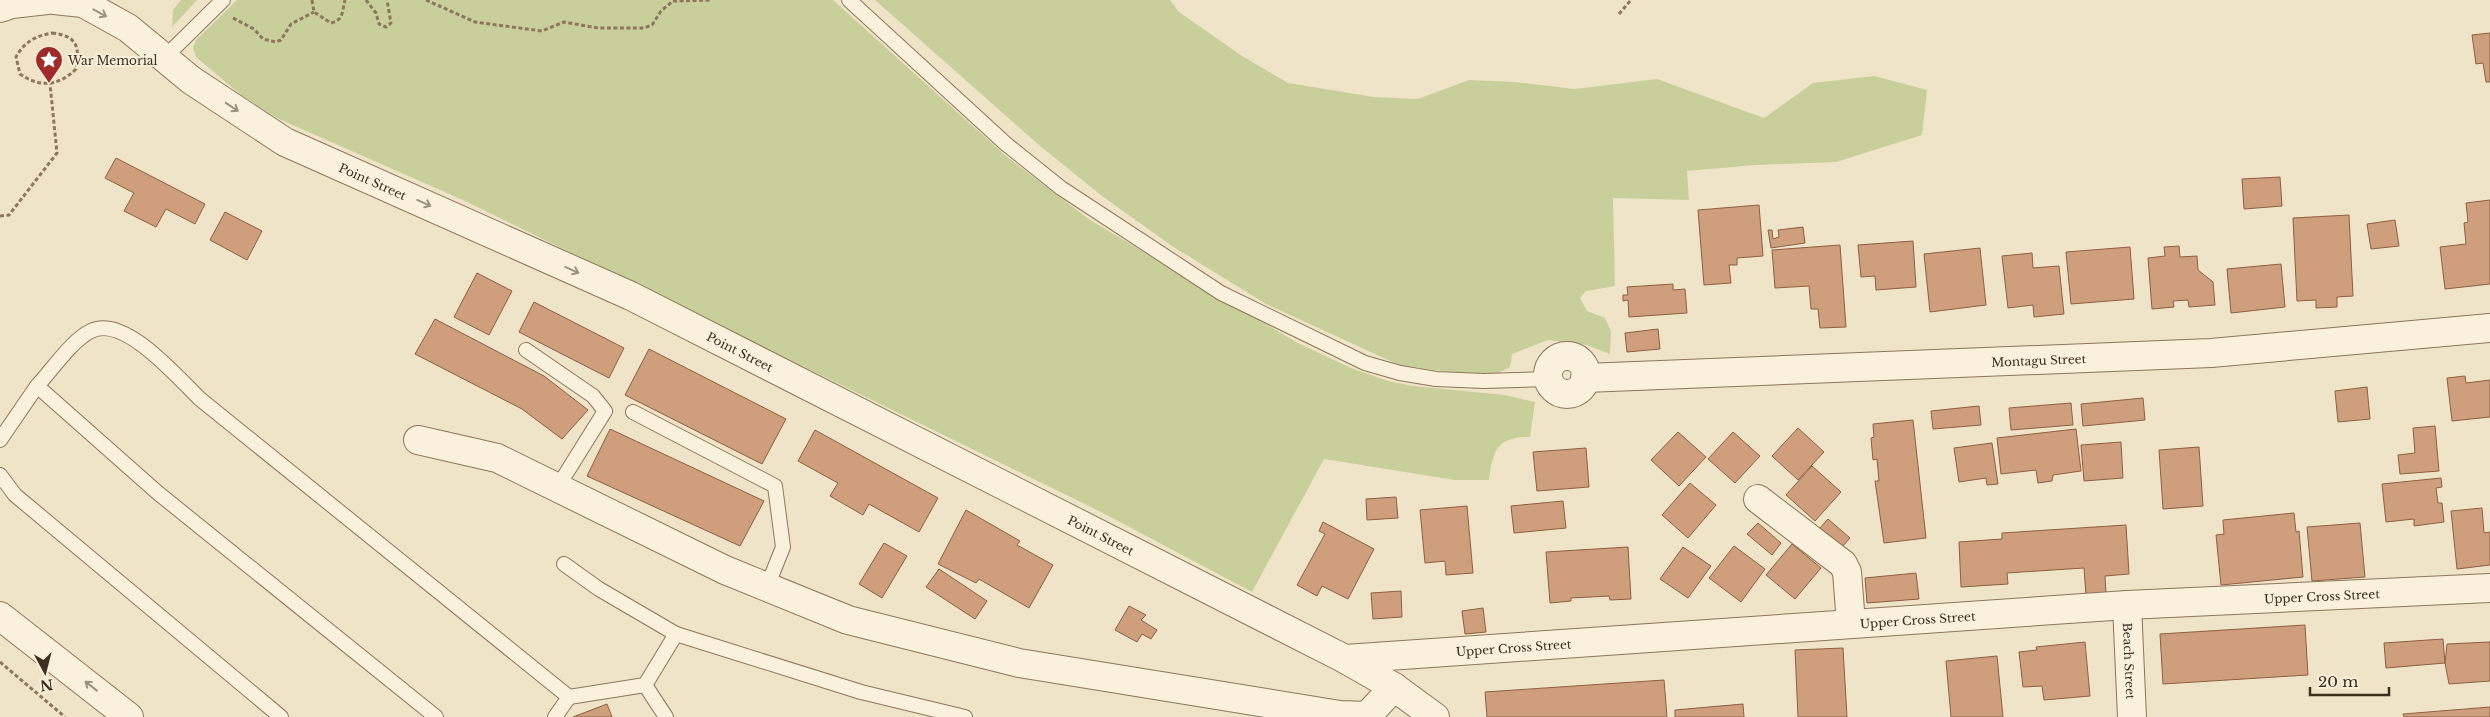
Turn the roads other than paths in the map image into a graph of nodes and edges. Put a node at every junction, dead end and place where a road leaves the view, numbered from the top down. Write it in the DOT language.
graph roads {
  1 [pos="47,0"];
  2 [pos="54,0"];
  3 [pos="849,0"];
  4 [pos="219,3"];
  5 [pos="0,8"];
  6 [pos="164,58"];
  7 [pos="2490,328"];
  8 [pos="526,350"];
  9 [pos="1548,379"];
  10 [pos="36,386"];
  11 [pos="633,412"];
  12 [pos="0,440"];
  13 [pos="418,440"];
  14 [pos="0,475"];
  15 [pos="557,488"];
  16 [pos="1758,499"];
  17 [pos="564,564"];
  18 [pos="767,587"];
  19 [pos="2490,588"];
  20 [pos="2128,605"];
  21 [pos="0,616"];
  22 [pos="1851,623"];
  23 [pos="676,634"];
  24 [pos="1345,659"];
  25 [pos="646,685"];
  26 [pos="1394,687"];
  27 [pos="569,697"];
  28 [pos="129,717"];
  29 [pos="281,717"];
  30 [pos="436,717"];
  31 [pos="555,717"];
  32 [pos="666,717"];
  33 [pos="965,717"];
  34 [pos="1368,717"];
  35 [pos="1435,717"];
  36 [pos="2132,717"];
  1 -- 5 [label="street"];
  2 -- 6 [label="street, Point Street, one-way"];
  3 -- 9 [label="lane"];
  4 -- 6 [label="lane"];
  6 -- 24 [label="street, Point Street, one-way"];
  7 -- 9 [label="street, Montagu Street"];
  8 -- 15 [label="lane"];
  10 -- 12 [label="lane"];
  10 -- 27 [label="lane"];
  10 -- 30 [label="lane"];
  11 -- 18 [label="lane"];
  13 -- 15 [label="street"];
  14 -- 29 [label="lane"];
  15 -- 18 [label="street"];
  16 -- 22 [label="street"];
  17 -- 23 [label="lane"];
  18 -- 34 [label="street"];
  19 -- 20 [label="street, Upper Cross Street"];
  20 -- 22 [label="street, Upper Cross Street"];
  20 -- 36 [label="street, Beach Street"];
  28 -- 21 [label="street, one-way"];
  22 -- 24 [label="street, Upper Cross Street"];
  23 -- 25 [label="lane"];
  23 -- 33 [label="lane"];
  24 -- 26 [label="street, Point Street"];
  25 -- 27 [label="lane"];
  25 -- 32 [label="lane"];
  26 -- 34 [label="street"];
  26 -- 35 [label="street, Point Street"];
  27 -- 31 [label="lane"];
}
